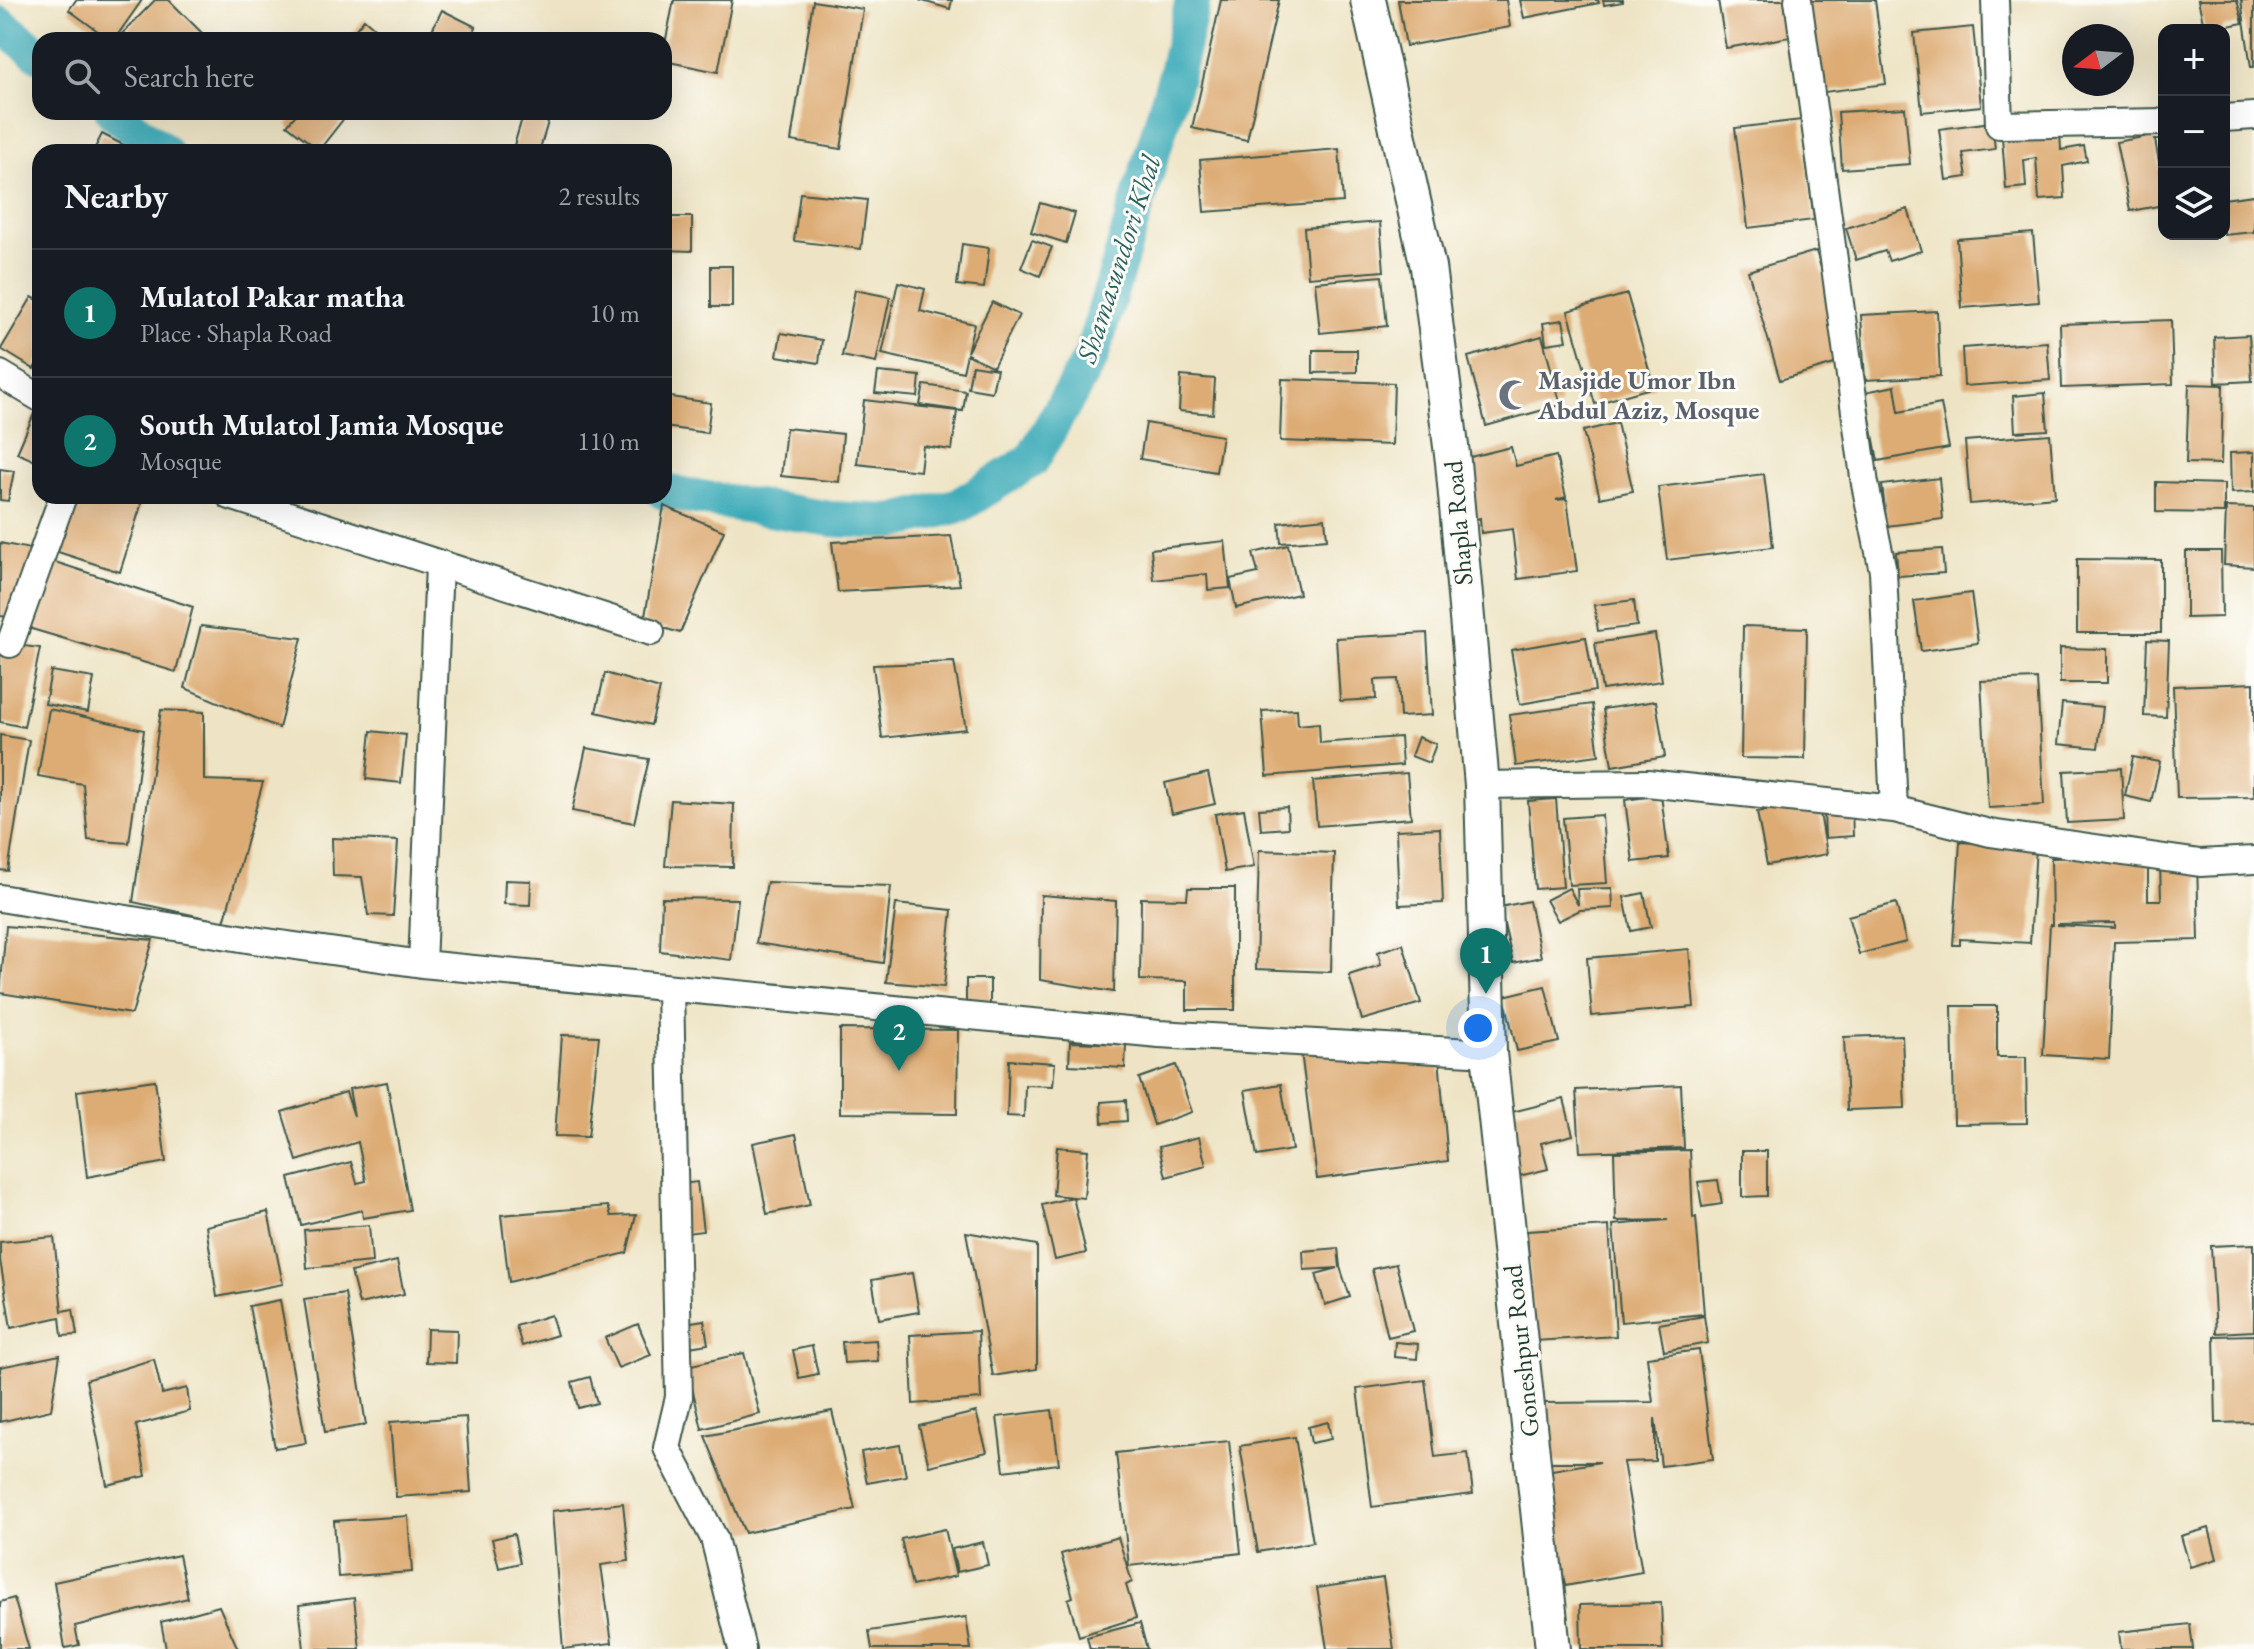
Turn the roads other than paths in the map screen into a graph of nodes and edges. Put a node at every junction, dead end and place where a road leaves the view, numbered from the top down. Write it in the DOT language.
graph roads {
  1 [pos="1368,0"];
  2 [pos="1798,0"];
  3 [pos="1995,0"];
  4 [pos="2254,116"];
  5 [pos="2230,118"];
  6 [pos="2158,122"];
  7 [pos="0,374"];
  8 [pos="32,393"];
  9 [pos="60,504"];
  10 [pos="254,504"];
  11 [pos="439,565"];
  12 [pos="651,632"];
  13 [pos="10,644"];
  14 [pos="1482,785"];
  15 [pos="1894,809"];
  16 [pos="2254,860"];
  17 [pos="0,898"];
  18 [pos="422,964"];
  19 [pos="670,989"];
  20 [pos="1489,1053"];
  21 [pos="742,1649"];
  22 [pos="1553,1649"];
  1 -- 14 [label="street, Shapla Road"];
  2 -- 15 [label="street"];
  3 -- 6 [label="street"];
  4 -- 5 [label="street"];
  7 -- 8 [label="street"];
  9 -- 13 [label="street"];
  10 -- 11 [label="street"];
  11 -- 12 [label="street"];
  11 -- 18 [label="street"];
  14 -- 15 [label="street"];
  14 -- 20 [label="street, Shapla Road"];
  15 -- 16 [label="street"];
  17 -- 18 [label="street"];
  18 -- 19 [label="street"];
  19 -- 20 [label="street"];
  19 -- 21 [label="street"];
  20 -- 22 [label="street, Goneshpur Road"];
}
